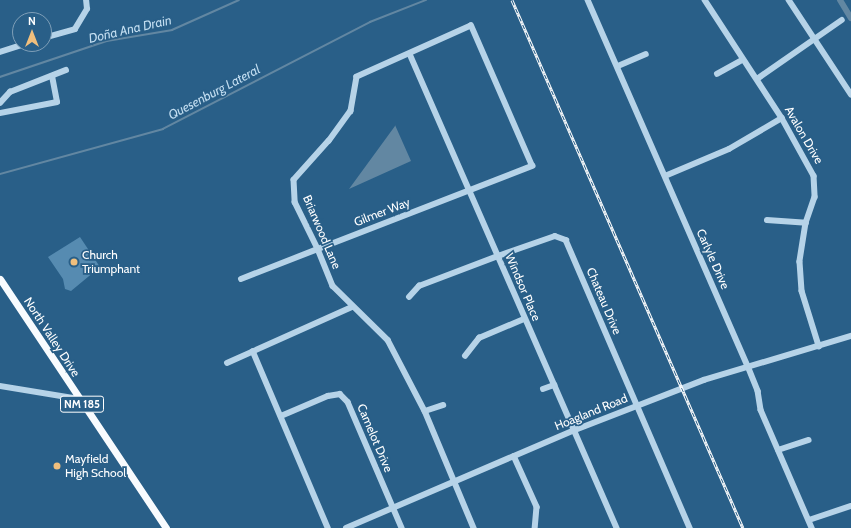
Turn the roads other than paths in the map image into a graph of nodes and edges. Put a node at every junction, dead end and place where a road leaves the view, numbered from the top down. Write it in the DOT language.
graph roads {
  1 [pos="86,0"];
  2 [pos="588,0"];
  3 [pos="705,0"];
  4 [pos="789,0"];
  5 [pos="842,20"];
  6 [pos="52,36"];
  7 [pos="816,41"];
  8 [pos="12,48"];
  9 [pos="0,52"];
  10 [pos="410,54"];
  11 [pos="646,54"];
  12 [pos="742,60"];
  13 [pos="618,66"];
  14 [pos="66,70"];
  15 [pos="717,74"];
  16 [pos="52,76"];
  17 [pos="757,79"];
  18 [pos="851,94"];
  19 [pos="0,103"];
  20 [pos="0,113"];
  21 [pos="782,118"];
  22 [pos="532,166"];
  23 [pos="665,176"];
  24 [pos="470,190"];
  25 [pos="767,220"];
  26 [pos="806,224"];
  27 [pos="318,249"];
  28 [pos="498,256"];
  29 [pos="0,278"];
  30 [pos="241,279"];
  31 [pos="409,297"];
  32 [pos="352,307"];
  33 [pos="524,319"];
  34 [pos="851,337"];
  35 [pos="819,346"];
  36 [pos="253,351"];
  37 [pos="465,356"];
  38 [pos="227,363"];
  39 [pos="748,366"];
  40 [pos="554,385"];
  41 [pos="0,386"];
  42 [pos="543,389"];
  43 [pos="79,399"];
  44 [pos="443,405"];
  45 [pos="637,405"];
  46 [pos="425,411"];
  47 [pos="281,416"];
  48 [pos="575,430"];
  49 [pos="808,440"];
  50 [pos="778,450"];
  51 [pos="514,456"];
  52 [pos="453,481"];
  53 [pos="851,506"];
  54 [pos="392,507"];
  55 [pos="809,520"];
  56 [pos="166,528"];
  57 [pos="328,528"];
  58 [pos="346,528"];
  59 [pos="402,528"];
  60 [pos="474,528"];
  61 [pos="536,528"];
  62 [pos="617,528"];
  63 [pos="690,528"];
  64 [pos="812,528"];
  1 -- 6 [label="street"];
  2 -- 13 [label="street, Carlyle Drive"];
  3 -- 12 [label="street, Avalon Drive"];
  4 -- 7 [label="street"];
  5 -- 7 [label="street"];
  7 -- 17 [label="street"];
  7 -- 18 [label="street"];
  8 -- 9 [label="street"];
  10 -- 22 [label="street, Briarwood Lane"];
  10 -- 24 [label="street, Windsor Place"];
  10 -- 27 [label="street, Briarwood Lane"];
  11 -- 13 [label="street"];
  12 -- 15 [label="street"];
  12 -- 17 [label="street, Avalon Drive"];
  13 -- 23 [label="street, Carlyle Drive"];
  14 -- 16 [label="street"];
  16 -- 19 [label="street"];
  16 -- 20 [label="street"];
  17 -- 21 [label="street, Avalon Drive"];
  21 -- 23 [label="street"];
  21 -- 26 [label="street, Avalon Drive"];
  22 -- 24 [label="street, Gilmer Way"];
  23 -- 39 [label="street, Carlyle Drive"];
  24 -- 27 [label="street, Gilmer Way"];
  24 -- 28 [label="street, Windsor Place"];
  25 -- 26 [label="street"];
  26 -- 35 [label="street, Avalon Drive"];
  27 -- 30 [label="street, Gilmer Way"];
  27 -- 32 [label="street, Briarwood Lane"];
  28 -- 31 [label="street, Chateau Drive"];
  28 -- 33 [label="street, Windsor Place"];
  28 -- 45 [label="street, Chateau Drive"];
  29 -- 43 [label="main road, North Valley Drive / NM 185"];
  32 -- 36 [label="street"];
  32 -- 46 [label="street, Briarwood Lane"];
  33 -- 37 [label="street"];
  33 -- 40 [label="street, Windsor Place"];
  34 -- 35 [label="street, Hoagland Road"];
  35 -- 39 [label="street, Hoagland Road"];
  36 -- 38 [label="street"];
  36 -- 47 [label="street"];
  39 -- 45 [label="street, Hoagland Road"];
  39 -- 50 [label="street, Carlyle Drive"];
  40 -- 42 [label="street"];
  40 -- 48 [label="street, Windsor Place"];
  41 -- 43 [label="street"];
  43 -- 56 [label="main road, North Valley Drive / NM 185"];
  44 -- 46 [label="street"];
  45 -- 48 [label="street, Hoagland Road"];
  45 -- 63 [label="street, Chateau Drive"];
  46 -- 52 [label="street, Briarwood Lane"];
  47 -- 54 [label="street, Camelot Drive"];
  47 -- 57 [label="street"];
  48 -- 51 [label="street, Hoagland Road"];
  48 -- 62 [label="street, Windsor Place"];
  49 -- 50 [label="street"];
  50 -- 55 [label="street, Carlyle Drive"];
  51 -- 52 [label="street, Hoagland Road"];
  51 -- 61 [label="street"];
  52 -- 54 [label="street, Hoagland Road"];
  52 -- 60 [label="street, Briarwood Lane"];
  53 -- 55 [label="street"];
  54 -- 58 [label="street, Hoagland Road"];
  54 -- 59 [label="street, Camelot Drive"];
  55 -- 64 [label="street, Carlyle Drive"];
}
